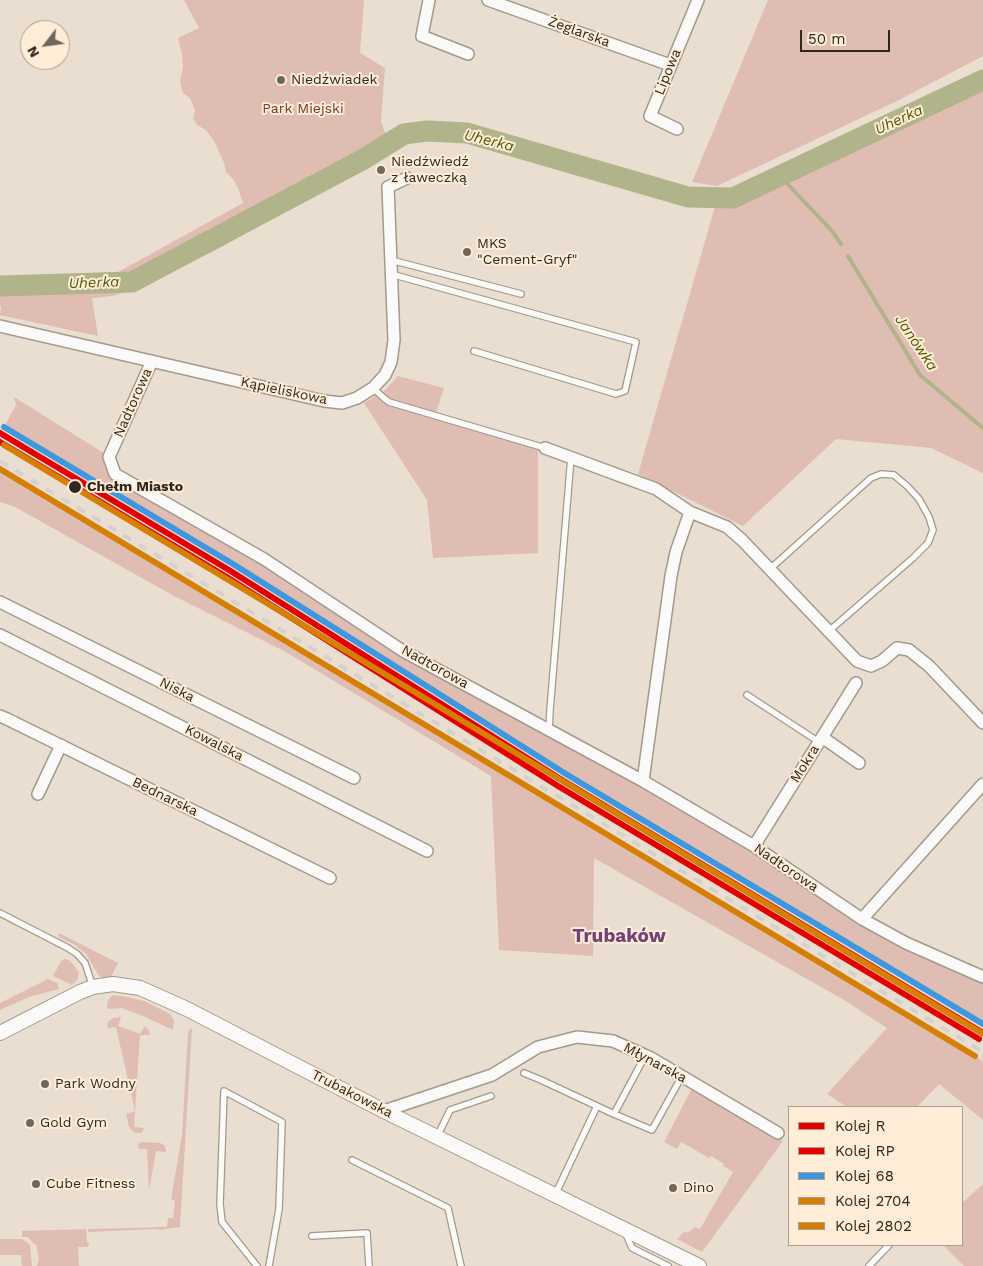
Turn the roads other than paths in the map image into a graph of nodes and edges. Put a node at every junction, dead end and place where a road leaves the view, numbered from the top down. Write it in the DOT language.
graph roads {
  1 [pos="429,0"];
  2 [pos="488,0"];
  3 [pos="698,0"];
  4 [pos="468,54"];
  5 [pos="670,65"];
  6 [pos="678,129"];
  7 [pos="407,178"];
  8 [pos="391,260"];
  9 [pos="391,274"];
  10 [pos="521,294"];
  11 [pos="0,326"];
  12 [pos="474,351"];
  13 [pos="152,361"];
  14 [pos="373,388"];
  15 [pos="545,448"];
  16 [pos="571,457"];
  17 [pos="690,512"];
  18 [pos="770,570"];
  19 [pos="0,602"];
  20 [pos="829,631"];
  21 [pos="0,635"];
  22 [pos="856,683"];
  23 [pos="747,695"];
  24 [pos="0,716"];
  25 [pos="983,723"];
  26 [pos="549,730"];
  27 [pos="820,740"];
  28 [pos="61,746"];
  29 [pos="859,763"];
  30 [pos="354,778"];
  31 [pos="643,781"];
  32 [pos="983,784"];
  33 [pos="38,794"];
  34 [pos="754,846"];
  35 [pos="428,851"];
  36 [pos="330,878"];
  37 [pos="0,912"];
  38 [pos="862,919"];
  39 [pos="983,978"];
  40 [pos="93,987"];
  41 [pos="1,1032"];
  42 [pos="646,1055"];
  43 [pos="524,1073"];
  44 [pos="682,1076"];
  45 [pos="492,1096"];
  46 [pos="597,1106"];
  47 [pos="384,1111"];
  48 [pos="614,1114"];
  49 [pos="778,1133"];
  50 [pos="437,1137"];
  51 [pos="352,1160"];
  52 [pos="554,1195"];
  53 [pos="622,1228"];
  54 [pos="312,1236"];
  55 [pos="887,1246"];
  56 [pos="257,1266"];
  57 [pos="269,1266"];
  58 [pos="369,1266"];
  59 [pos="461,1266"];
  60 [pos="668,1266"];
  61 [pos="699,1266"];
  62 [pos="869,1266"];
  1 -- 4 [label="street"];
  2 -- 5 [label="street, Żeglarska"];
  3 -- 5 [label="street, Lipowa"];
  5 -- 6 [label="street, Lipowa"];
  7 -- 8 [label="street, Kąpieliskowa"];
  8 -- 9 [label="street, Kąpieliskowa"];
  8 -- 10 [label="lane"];
  9 -- 12 [label="lane"];
  9 -- 14 [label="street, Kąpieliskowa"];
  11 -- 13 [label="street, Kąpieliskowa"];
  13 -- 14 [label="street, Kąpieliskowa"];
  13 -- 26 [label="street, Nadtorowa"];
  14 -- 15 [label="lane"];
  15 -- 16 [label="street"];
  16 -- 17 [label="street"];
  16 -- 26 [label="lane"];
  17 -- 18 [label="street"];
  17 -- 31 [label="street"];
  18 -- 20 [label="street"];
  18 -- 20 [label="lane"];
  19 -- 30 [label="street, Niska"];
  20 -- 25 [label="street"];
  21 -- 35 [label="street, Kowalska"];
  22 -- 27 [label="street, Mokra"];
  23 -- 27 [label="lane"];
  24 -- 28 [label="street, Bednarska"];
  26 -- 31 [label="street, Nadtorowa"];
  27 -- 29 [label="street"];
  27 -- 34 [label="street, Mokra"];
  28 -- 33 [label="street"];
  28 -- 36 [label="street, Bednarska"];
  31 -- 34 [label="street, Nadtorowa"];
  32 -- 38 [label="street"];
  34 -- 38 [label="street, Nadtorowa"];
  37 -- 40 [label="lane"];
  38 -- 39 [label="street, Nadtorowa"];
  40 -- 41 [label="street, Trubakowska"];
  40 -- 47 [label="street, Trubakowska"];
  42 -- 44 [label="street, Młynarska"];
  42 -- 47 [label="street, Młynarska"];
  42 -- 48 [label="lane"];
  43 -- 46 [label="lane"];
  44 -- 48 [label="lane"];
  44 -- 49 [label="street, Młynarska"];
  45 -- 50 [label="lane"];
  46 -- 48 [label="lane"];
  46 -- 52 [label="lane"];
  47 -- 50 [label="street, Trubakowska"];
  50 -- 52 [label="street, Trubakowska"];
  51 -- 59 [label="lane"];
  52 -- 53 [label="street, Trubakowska"];
  53 -- 60 [label="lane"];
  53 -- 61 [label="street, Trubakowska"];
  54 -- 58 [label="lane"];
  55 -- 62 [label="lane"];
  56 -- 57 [label="lane"];
}
